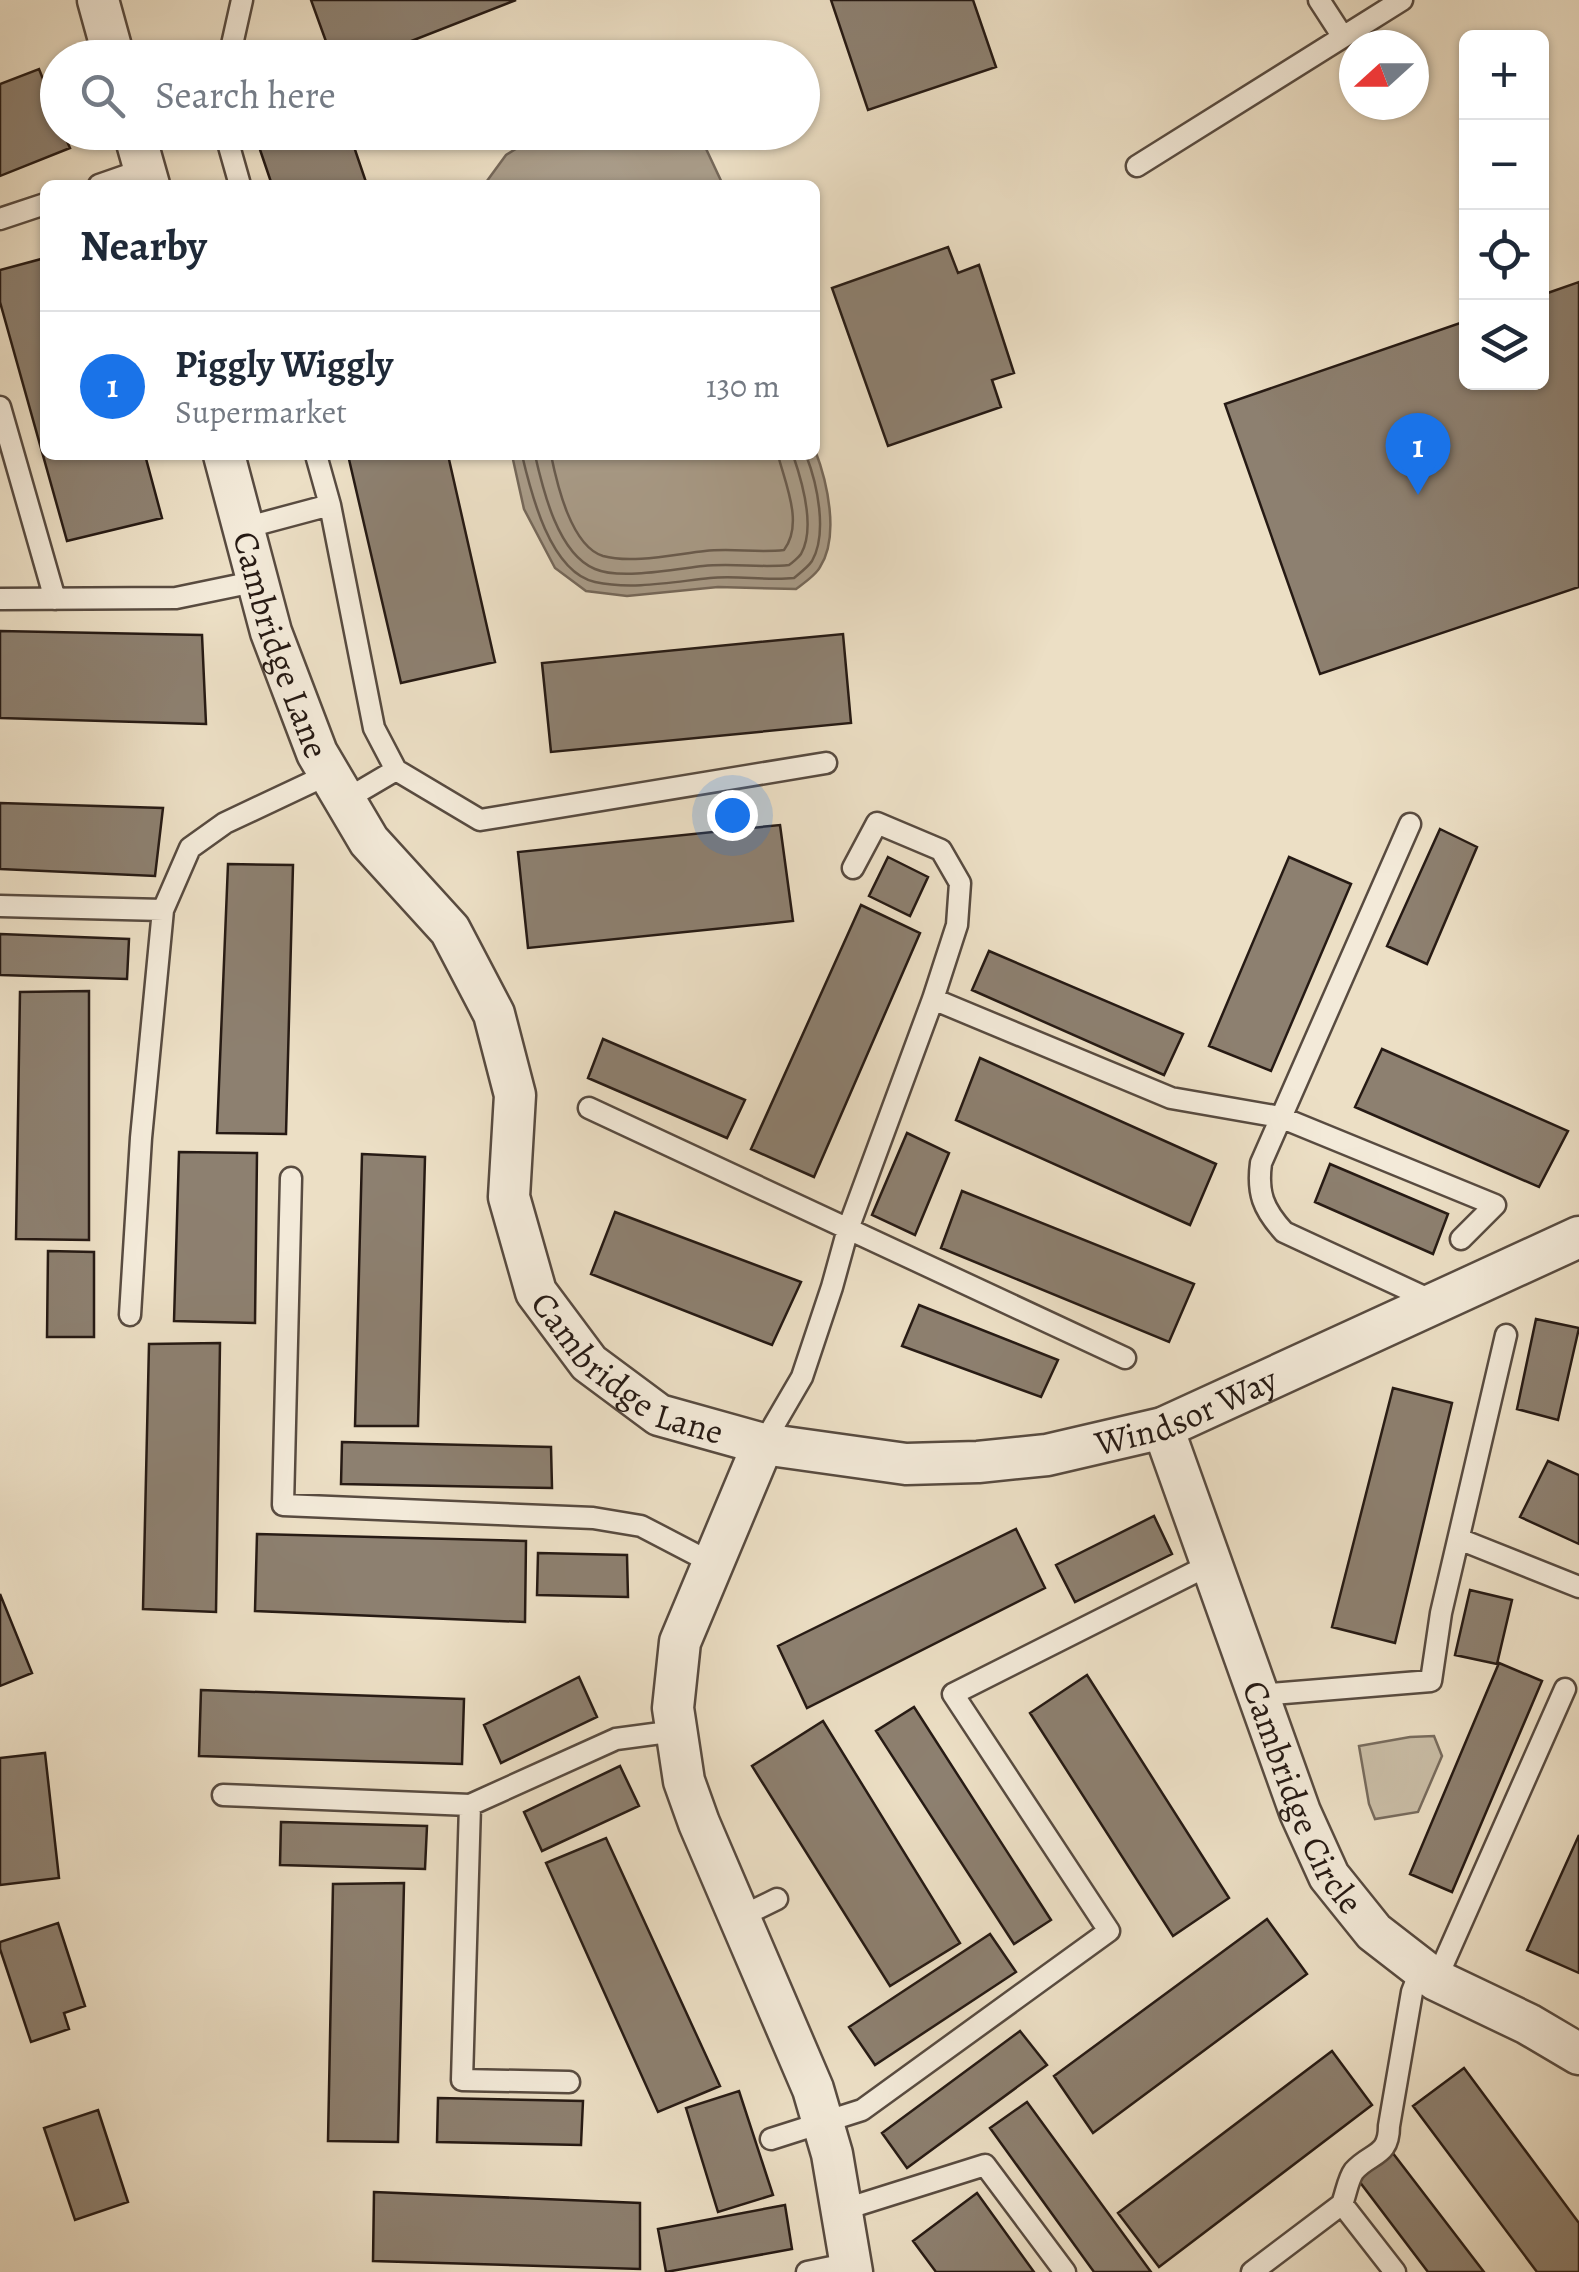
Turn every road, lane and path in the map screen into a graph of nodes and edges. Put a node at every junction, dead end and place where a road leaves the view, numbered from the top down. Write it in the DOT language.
graph roads {
  1 [pos="98,0"];
  2 [pos="242,0"];
  3 [pos="1319,0"];
  4 [pos="1402,0"];
  5 [pos="1354,30"];
  6 [pos="1339,31"];
  7 [pos="109,40"];
  8 [pos="233,40"];
  9 [pos="1339,40"];
  10 [pos="230,150"];
  11 [pos="143,162"];
  12 [pos="1137,166"];
  13 [pos="108,180"];
  14 [pos="239,180"];
  15 [pos="40,206"];
  16 [pos="0,219"];
  17 [pos="0,407"];
  18 [pos="225,460"];
  19 [pos="317,460"];
  20 [pos="330,505"];
  21 [pos="244,528"];
  22 [pos="258,581"];
  23 [pos="0,599"];
  24 [pos="55,599"];
  25 [pos="826,763"];
  26 [pos="396,770"];
  27 [pos="337,787"];
  28 [pos="1410,824"];
  29 [pos="853,868"];
  30 [pos="0,906"];
  31 [pos="163,910"];
  32 [pos="933,1000"];
  33 [pos="588,1108"];
  34 [pos="1280,1117"];
  35 [pos="291,1178"];
  36 [pos="848,1229"];
  37 [pos="1579,1238"];
  38 [pos="1462,1240"];
  39 [pos="1437,1303"];
  40 [pos="130,1315"];
  41 [pos="1506,1335"];
  42 [pos="1125,1358"];
  43 [pos="1163,1428"];
  44 [pos="763,1444"];
  45 [pos="1459,1538"];
  46 [pos="712,1563"];
  47 [pos="1212,1563"];
  48 [pos="1579,1587"];
  49 [pos="1566,1689"];
  50 [pos="1258,1695"];
  51 [pos="676,1731"];
  52 [pos="223,1795"];
  53 [pos="470,1805"];
  54 [pos="778,1899"];
  55 [pos="740,1918"];
  56 [pos="1428,1975"];
  57 [pos="1579,2054"];
  58 [pos="569,2082"];
  59 [pos="822,2122"];
  60 [pos="771,2139"];
  61 [pos="1342,2204"];
  62 [pos="842,2210"];
  63 [pos="852,2268"];
  64 [pos="807,2272"];
  65 [pos="1065,2272"];
  66 [pos="1252,2272"];
  67 [pos="1396,2272"];
  1 -- 7 [label="street"];
  2 -- 8 [label="lane"];
  3 -- 6 [label="lane"];
  4 -- 5 [label="lane"];
  9 -- 12 [label="lane"];
  10 -- 14 [label="lane"];
  11 -- 13 [label="lane"];
  15 -- 16 [label="lane"];
  17 -- 24 [label="lane"];
  18 -- 21 [label="street, Cambridge Lane"];
  19 -- 20 [label="lane"];
  20 -- 21 [label="lane"];
  20 -- 26 [label="lane"];
  21 -- 22 [label="street, Cambridge Lane"];
  22 -- 24 [label="lane"];
  22 -- 27 [label="street, Cambridge Lane"];
  23 -- 24 [label="lane"];
  25 -- 26 [label="lane"];
  26 -- 27 [label="lane"];
  27 -- 31 [label="lane"];
  27 -- 44 [label="street, Cambridge Lane"];
  28 -- 34 [label="lane"];
  29 -- 32 [label="lane"];
  30 -- 31 [label="lane"];
  31 -- 40 [label="lane"];
  32 -- 34 [label="lane"];
  32 -- 36 [label="lane"];
  33 -- 36 [label="lane"];
  34 -- 38 [label="lane"];
  34 -- 39 [label="lane"];
  35 -- 46 [label="lane"];
  36 -- 42 [label="lane"];
  36 -- 44 [label="lane"];
  37 -- 39 [label="street, Windsor Way"];
  39 -- 43 [label="street, Windsor Way"];
  41 -- 45 [label="lane"];
  43 -- 44 [label="street, Windsor Way"];
  43 -- 47 [label="street, Cambridge Circle"];
  44 -- 46 [label="street, Cambridge Lane"];
  45 -- 48 [label="lane"];
  45 -- 50 [label="lane"];
  46 -- 51 [label="street, Cambridge Lane"];
  47 -- 50 [label="street, Cambridge Circle"];
  47 -- 59 [label="lane"];
  49 -- 56 [label="lane"];
  50 -- 56 [label="street, Cambridge Circle"];
  51 -- 53 [label="lane"];
  51 -- 55 [label="street, Cambridge Lane"];
  52 -- 53 [label="lane"];
  53 -- 58 [label="lane"];
  54 -- 55 [label="lane"];
  55 -- 59 [label="street, Cambridge Lane"];
  56 -- 57 [label="street, Cambridge Circle"];
  56 -- 61 [label="lane"];
  59 -- 60 [label="lane"];
  59 -- 62 [label="street, Cambridge Lane"];
  61 -- 66 [label="lane"];
  61 -- 67 [label="lane"];
  62 -- 63 [label="street, Cambridge Lane"];
  62 -- 65 [label="lane"];
  63 -- 64 [label="lane"];
}
